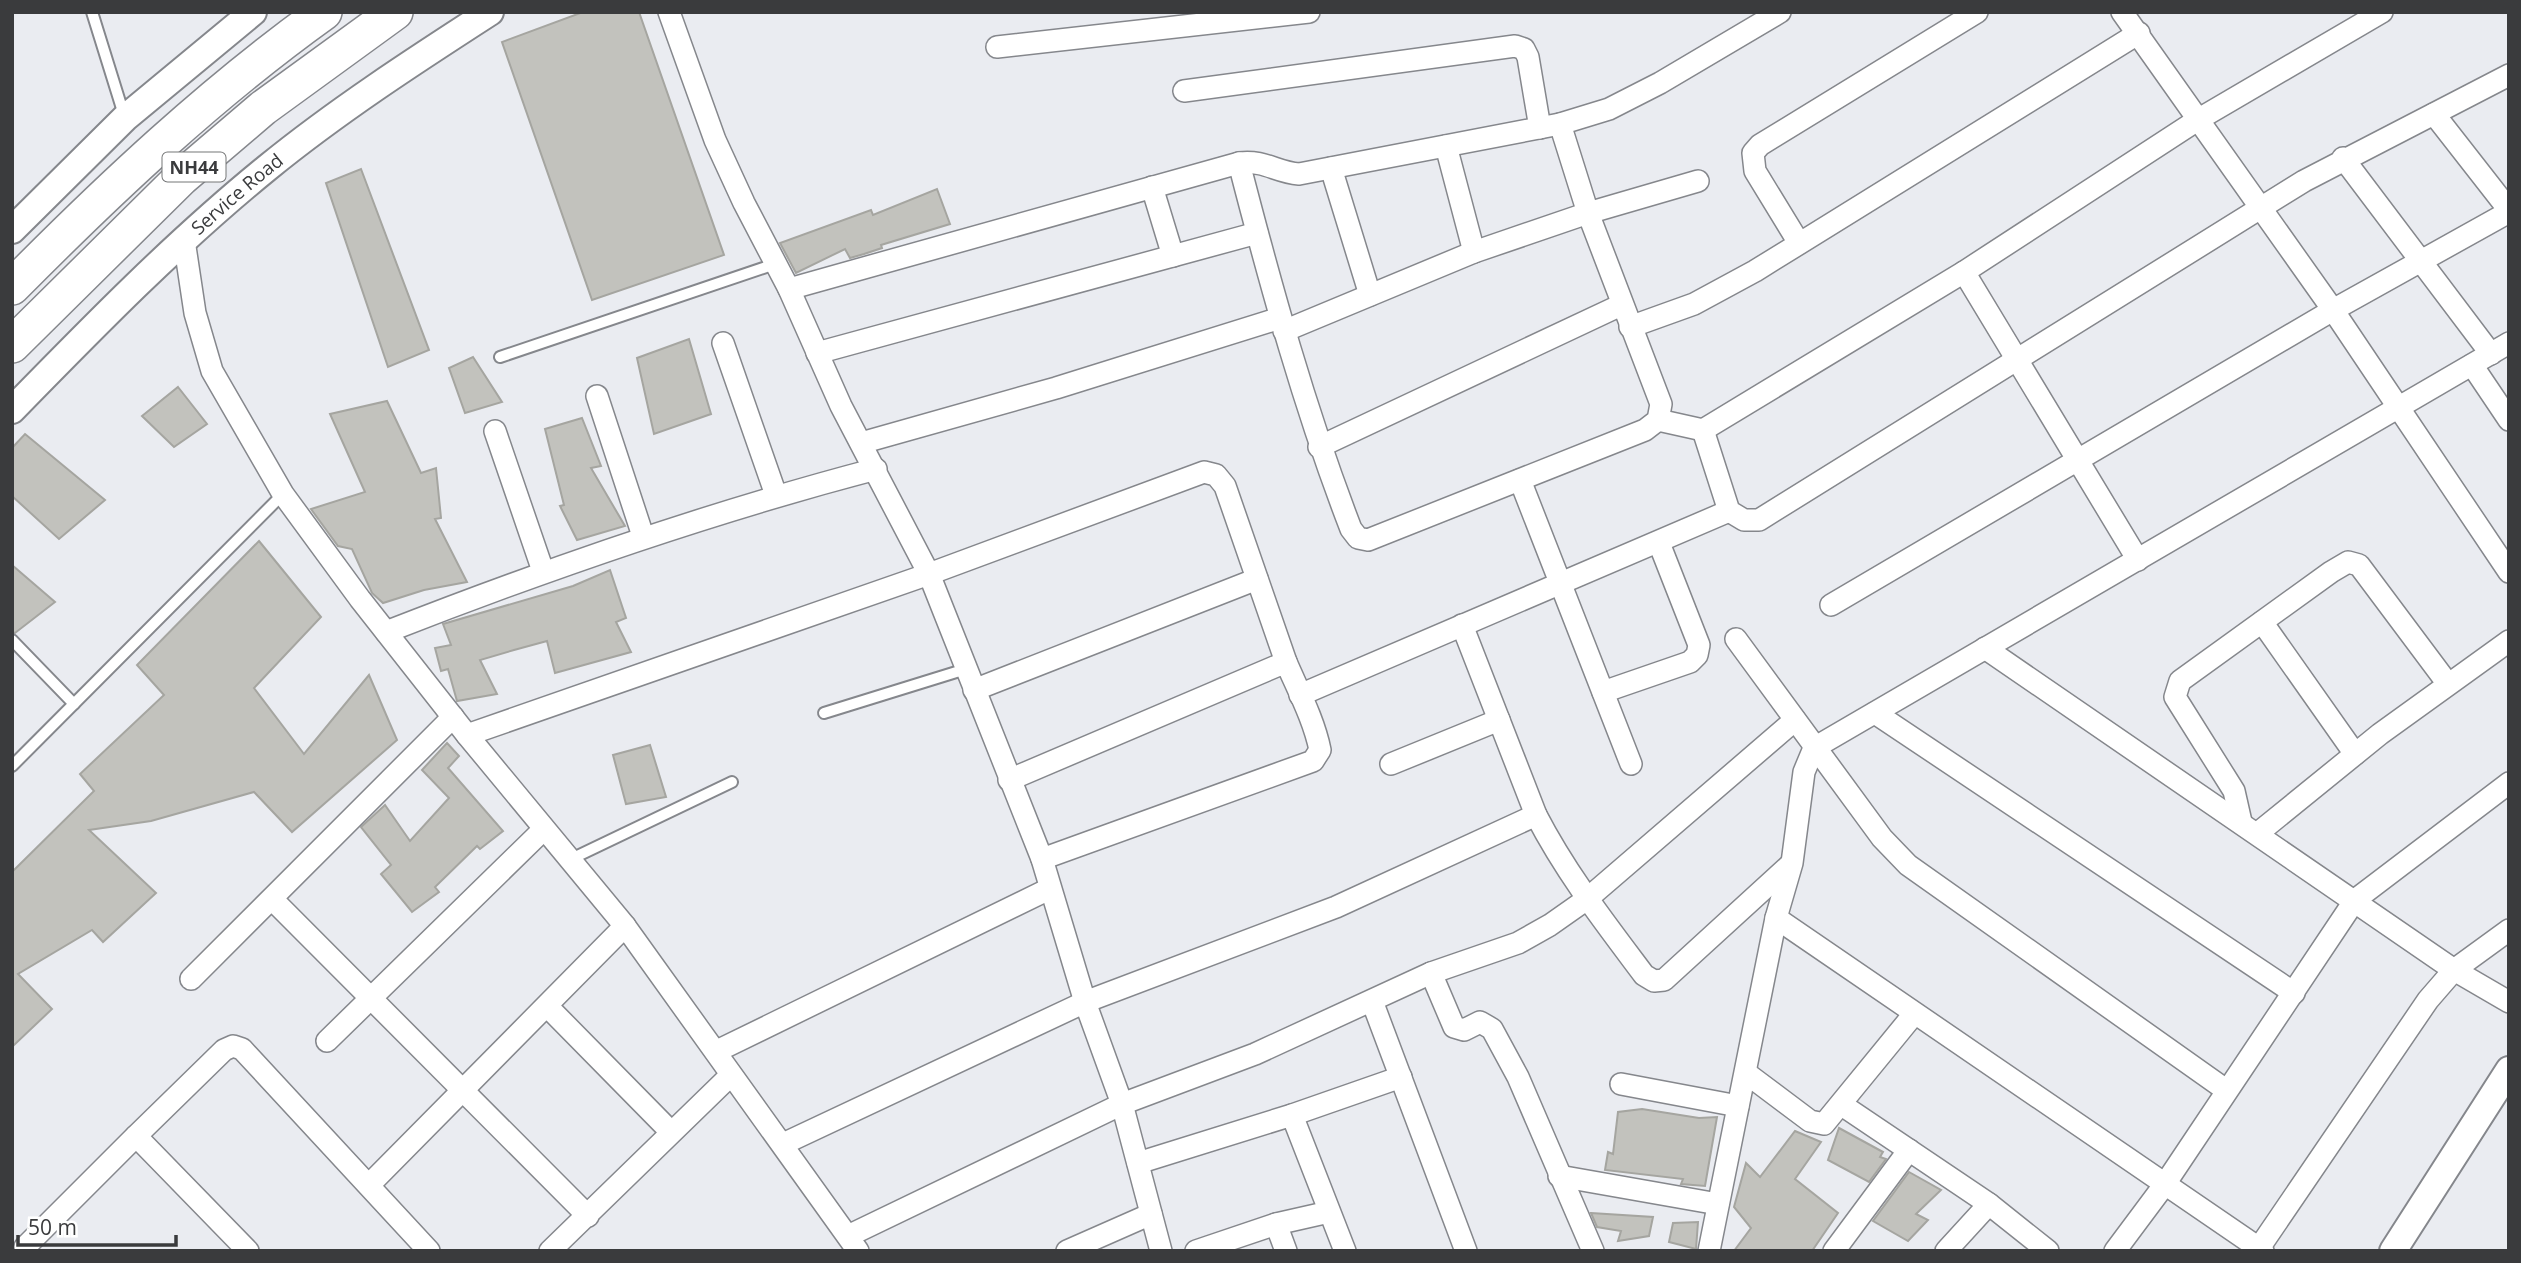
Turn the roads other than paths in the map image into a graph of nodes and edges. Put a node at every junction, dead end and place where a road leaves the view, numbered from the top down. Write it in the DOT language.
graph roads {
  1 [pos="92,12"];
  2 [pos="253,12"];
  3 [pos="324,12"];
  4 [pos="395,12"];
  5 [pos="490,12"];
  6 [pos="669,12"];
  7 [pos="1309,12"];
  8 [pos="1780,12"];
  9 [pos="1977,12"];
  10 [pos="2382,12"];
  11 [pos="2133,19"];
  12 [pos="997,47"];
  13 [pos="2509,75"];
  14 [pos="1184,91"];
  15 [pos="2434,114"];
  16 [pos="125,118"];
  17 [pos="2199,118"];
  18 [pos="1550,126"];
  19 [pos="1446,146"];
  20 [pos="2343,158"];
  21 [pos="1239,163"];
  22 [pos="1331,169"];
  23 [pos="1698,181"];
  24 [pos="1152,187"];
  25 [pos="2261,209"];
  26 [pos="2509,211"];
  27 [pos="1588,213"];
  28 [pos="12,230"];
  29 [pos="1257,233"];
  30 [pos="184,240"];
  31 [pos="1800,243"];
  32 [pos="1474,252"];
  33 [pos="1173,256"];
  34 [pos="2421,260"];
  35 [pos="775,264"];
  36 [pos="1964,272"];
  37 [pos="12,286"];
  38 [pos="789,289"];
  39 [pos="1370,295"];
  40 [pos="1621,305"];
  41 [pos="2333,310"];
  42 [pos="1282,325"];
  43 [pos="1630,327"];
  44 [pos="723,343"];
  45 [pos="12,345"];
  46 [pos="2500,349"];
  47 [pos="817,353"];
  48 [pos="500,357"];
  49 [pos="2018,360"];
  50 [pos="2472,365"];
  51 [pos="597,396"];
  52 [pos="2400,409"];
  53 [pos="12,410"];
  54 [pos="1658,420"];
  55 [pos="2509,420"];
  56 [pos="1703,430"];
  57 [pos="495,431"];
  58 [pos="861,443"];
  59 [pos="1320,447"];
  60 [pos="2078,459"];
  61 [pos="876,469"];
  62 [pos="1520,480"];
  63 [pos="283,494"];
  64 [pos="776,495"];
  65 [pos="1729,511"];
  66 [pos="643,536"];
  67 [pos="1658,543"];
  68 [pos="2138,561"];
  69 [pos="542,571"];
  70 [pos="2509,572"];
  71 [pos="929,574"];
  72 [pos="1257,579"];
  73 [pos="1562,584"];
  74 [pos="1831,606"];
  75 [pos="2262,622"];
  76 [pos="1462,625"];
  77 [pos="386,632"];
  78 [pos="1736,639"];
  79 [pos="12,640"];
  80 [pos="2509,641"];
  81 [pos="1984,648"];
  82 [pos="1286,662"];
  83 [pos="966,669"];
  84 [pos="2448,684"];
  85 [pos="974,690"];
  86 [pos="1603,692"];
  87 [pos="1300,695"];
  88 [pos="74,704"];
  89 [pos="824,713"];
  90 [pos="1875,713"];
  91 [pos="453,717"];
  92 [pos="1499,720"];
  93 [pos="1795,720"];
  94 [pos="467,735"];
  95 [pos="1814,748"];
  96 [pos="2355,754"];
  97 [pos="1391,764"];
  98 [pos="1631,764"];
  99 [pos="12,766"];
  100 [pos="1009,780"];
  101 [pos="732,782"];
  102 [pos="2509,783"];
  103 [pos="1536,815"];
  104 [pos="2249,827"];
  105 [pos="543,830"];
  106 [pos="1042,859"];
  107 [pos="569,860"];
  108 [pos="1792,863"];
  109 [pos="1049,889"];
  110 [pos="1587,899"];
  111 [pos="273,900"];
  112 [pos="2355,900"];
  113 [pos="1776,918"];
  114 [pos="625,926"];
  115 [pos="2509,930"];
  116 [pos="2454,970"];
  117 [pos="1431,973"];
  118 [pos="191,979"];
  119 [pos="2294,993"];
  120 [pos="372,996"];
  121 [pos="1372,1000"];
  122 [pos="1085,1002"];
  123 [pos="2509,1002"];
  124 [pos="547,1006"];
  125 [pos="1914,1014"];
  126 [pos="327,1041"];
  127 [pos="717,1051"];
  128 [pos="2509,1070"];
  129 [pos="1746,1073"];
  130 [pos="731,1075"];
  131 [pos="1401,1077"];
  132 [pos="1621,1084"];
  133 [pos="463,1090"];
  134 [pos="2226,1090"];
  135 [pos="1122,1104"];
  136 [pos="1842,1105"];
  137 [pos="1738,1106"];
  138 [pos="1292,1115"];
  139 [pos="671,1132"];
  140 [pos="136,1136"];
  141 [pos="783,1144"];
  142 [pos="1909,1150"];
  143 [pos="1138,1163"];
  144 [pos="1559,1176"];
  145 [pos="2165,1184"];
  146 [pos="369,1185"];
  147 [pos="1718,1204"];
  148 [pos="1989,1204"];
  149 [pos="1329,1212"];
  150 [pos="1151,1214"];
  151 [pos="589,1216"];
  152 [pos="1276,1224"];
  153 [pos="22,1244"];
  154 [pos="853,1244"];
  155 [pos="552,1250"];
  156 [pos="2260,1250"];
  157 [pos="248,1251"];
  158 [pos="429,1251"];
  159 [pos="1067,1251"];
  160 [pos="1161,1251"];
  161 [pos="1196,1251"];
  162 [pos="1286,1251"];
  163 [pos="1345,1251"];
  164 [pos="1466,1251"];
  165 [pos="1593,1251"];
  166 [pos="1709,1251"];
  167 [pos="1834,1251"];
  168 [pos="1947,1251"];
  169 [pos="2048,1251"];
  170 [pos="2115,1251"];
  171 [pos="2393,1251"];
  1 -- 16 [label="lane"];
  2 -- 16 [label="street"];
  3 -- 37 [label="highway, NH44"];
  4 -- 45 [label="highway, NH44"];
  5 -- 30 [label="street, Service Road"];
  6 -- 35 [label="street"];
  7 -- 12 [label="street"];
  8 -- 18 [label="street"];
  9 -- 31 [label="street"];
  10 -- 17 [label="street"];
  11 -- 17 [label="street"];
  11 -- 31 [label="street"];
  13 -- 15 [label="street"];
  14 -- 18 [label="street"];
  15 -- 20 [label="street"];
  15 -- 26 [label="street"];
  16 -- 28 [label="street"];
  17 -- 25 [label="street"];
  17 -- 36 [label="street"];
  18 -- 19 [label="street"];
  18 -- 27 [label="street"];
  19 -- 22 [label="street"];
  19 -- 32 [label="street"];
  20 -- 25 [label="street"];
  20 -- 34 [label="street"];
  21 -- 22 [label="street"];
  21 -- 24 [label="street"];
  21 -- 29 [label="street"];
  22 -- 39 [label="street"];
  23 -- 27 [label="street"];
  24 -- 33 [label="street"];
  24 -- 38 [label="street"];
  25 -- 41 [label="street"];
  25 -- 49 [label="street"];
  26 -- 34 [label="street"];
  27 -- 32 [label="street"];
  27 -- 40 [label="street"];
  29 -- 33 [label="street"];
  29 -- 42 [label="street"];
  30 -- 53 [label="street, Service Road"];
  30 -- 63 [label="street"];
  31 -- 43 [label="street"];
  32 -- 39 [label="street"];
  33 -- 47 [label="street"];
  34 -- 41 [label="street"];
  34 -- 46 [label="street"];
  35 -- 38 [label="street"];
  35 -- 48 [label="lane"];
  36 -- 49 [label="street"];
  36 -- 56 [label="street"];
  38 -- 47 [label="street"];
  39 -- 42 [label="street"];
  40 -- 43 [label="street"];
  40 -- 59 [label="street"];
  41 -- 52 [label="street"];
  41 -- 60 [label="street"];
  42 -- 58 [label="street"];
  42 -- 59 [label="street"];
  43 -- 54 [label="street"];
  44 -- 64 [label="street"];
  46 -- 50 [label="street"];
  47 -- 58 [label="street"];
  49 -- 60 [label="street"];
  49 -- 65 [label="street"];
  50 -- 52 [label="street"];
  50 -- 55 [label="street"];
  51 -- 66 [label="street"];
  52 -- 68 [label="street"];
  52 -- 70 [label="street"];
  54 -- 56 [label="street"];
  54 -- 62 [label="street"];
  56 -- 65 [label="street"];
  57 -- 69 [label="street"];
  58 -- 61 [label="street"];
  59 -- 62 [label="street"];
  60 -- 68 [label="street"];
  60 -- 74 [label="street"];
  61 -- 64 [label="street"];
  61 -- 71 [label="street"];
  62 -- 73 [label="street"];
  63 -- 77 [label="street"];
  63 -- 88 [label="lane"];
  64 -- 66 [label="street"];
  65 -- 67 [label="street"];
  66 -- 69 [label="street"];
  67 -- 73 [label="street"];
  67 -- 86 [label="street"];
  68 -- 81 [label="street"];
  69 -- 77 [label="street"];
  71 -- 72 [label="street"];
  71 -- 83 [label="street"];
  71 -- 94 [label="street"];
  72 -- 82 [label="street"];
  72 -- 85 [label="street"];
  73 -- 76 [label="street"];
  73 -- 86 [label="street"];
  75 -- 84 [label="street"];
  75 -- 96 [label="street"];
  75 -- 104 [label="street"];
  76 -- 87 [label="street"];
  76 -- 92 [label="street"];
  77 -- 91 [label="street"];
  78 -- 93 [label="street"];
  79 -- 88 [label="lane"];
  80 -- 84 [label="street"];
  81 -- 90 [label="street"];
  81 -- 104 [label="street"];
  82 -- 87 [label="street"];
  82 -- 100 [label="street"];
  83 -- 85 [label="street"];
  83 -- 89 [label="lane"];
  84 -- 96 [label="street"];
  85 -- 100 [label="street"];
  86 -- 98 [label="street"];
  87 -- 106 [label="street"];
  88 -- 99 [label="lane"];
  90 -- 95 [label="street"];
  90 -- 119 [label="street"];
  91 -- 94 [label="street"];
  91 -- 111 [label="street"];
  92 -- 97 [label="street"];
  92 -- 103 [label="street"];
  93 -- 95 [label="street"];
  93 -- 110 [label="street"];
  94 -- 105 [label="street"];
  95 -- 108 [label="street"];
  95 -- 134 [label="street"];
  96 -- 104 [label="street"];
  100 -- 106 [label="street"];
  101 -- 107 [label="lane"];
  102 -- 112 [label="street"];
  103 -- 110 [label="street"];
  103 -- 122 [label="street"];
  104 -- 112 [label="street"];
  105 -- 107 [label="street"];
  105 -- 120 [label="street"];
  106 -- 109 [label="street"];
  107 -- 114 [label="street"];
  108 -- 110 [label="street"];
  108 -- 113 [label="street"];
  109 -- 122 [label="street"];
  109 -- 127 [label="street"];
  110 -- 117 [label="street"];
  111 -- 118 [label="street"];
  111 -- 120 [label="street"];
  112 -- 116 [label="street"];
  112 -- 119 [label="street"];
  113 -- 125 [label="street"];
  113 -- 129 [label="street"];
  114 -- 124 [label="street"];
  114 -- 127 [label="street"];
  115 -- 116 [label="street"];
  116 -- 123 [label="street"];
  116 -- 156 [label="street"];
  117 -- 121 [label="street"];
  117 -- 144 [label="street"];
  119 -- 134 [label="street"];
  120 -- 126 [label="street"];
  120 -- 133 [label="street"];
  121 -- 131 [label="street"];
  121 -- 135 [label="street"];
  122 -- 135 [label="street"];
  122 -- 141 [label="street"];
  124 -- 133 [label="street"];
  124 -- 139 [label="street"];
  125 -- 136 [label="street"];
  125 -- 145 [label="street"];
  127 -- 130 [label="street"];
  128 -- 171 [label="street"];
  129 -- 136 [label="street"];
  129 -- 137 [label="street"];
  130 -- 139 [label="street"];
  130 -- 141 [label="street"];
  131 -- 138 [label="street"];
  131 -- 164 [label="street"];
  132 -- 137 [label="street"];
  133 -- 146 [label="street"];
  133 -- 151 [label="street"];
  134 -- 145 [label="street"];
  135 -- 143 [label="street"];
  135 -- 154 [label="street"];
  136 -- 142 [label="street"];
  137 -- 147 [label="street"];
  138 -- 143 [label="street"];
  138 -- 149 [label="street"];
  139 -- 151 [label="street"];
  140 -- 146 [label="street"];
  140 -- 153 [label="street"];
  140 -- 157 [label="street"];
  141 -- 154 [label="street"];
  142 -- 148 [label="street"];
  142 -- 167 [label="street"];
  143 -- 150 [label="street"];
  144 -- 147 [label="street"];
  144 -- 165 [label="street"];
  145 -- 156 [label="street"];
  145 -- 170 [label="street"];
  146 -- 158 [label="street"];
  147 -- 166 [label="street"];
  148 -- 168 [label="street"];
  148 -- 169 [label="street"];
  149 -- 152 [label="street"];
  149 -- 163 [label="street"];
  150 -- 159 [label="street"];
  150 -- 160 [label="street"];
  151 -- 155 [label="street"];
  152 -- 161 [label="street"];
  152 -- 162 [label="street"];
}
